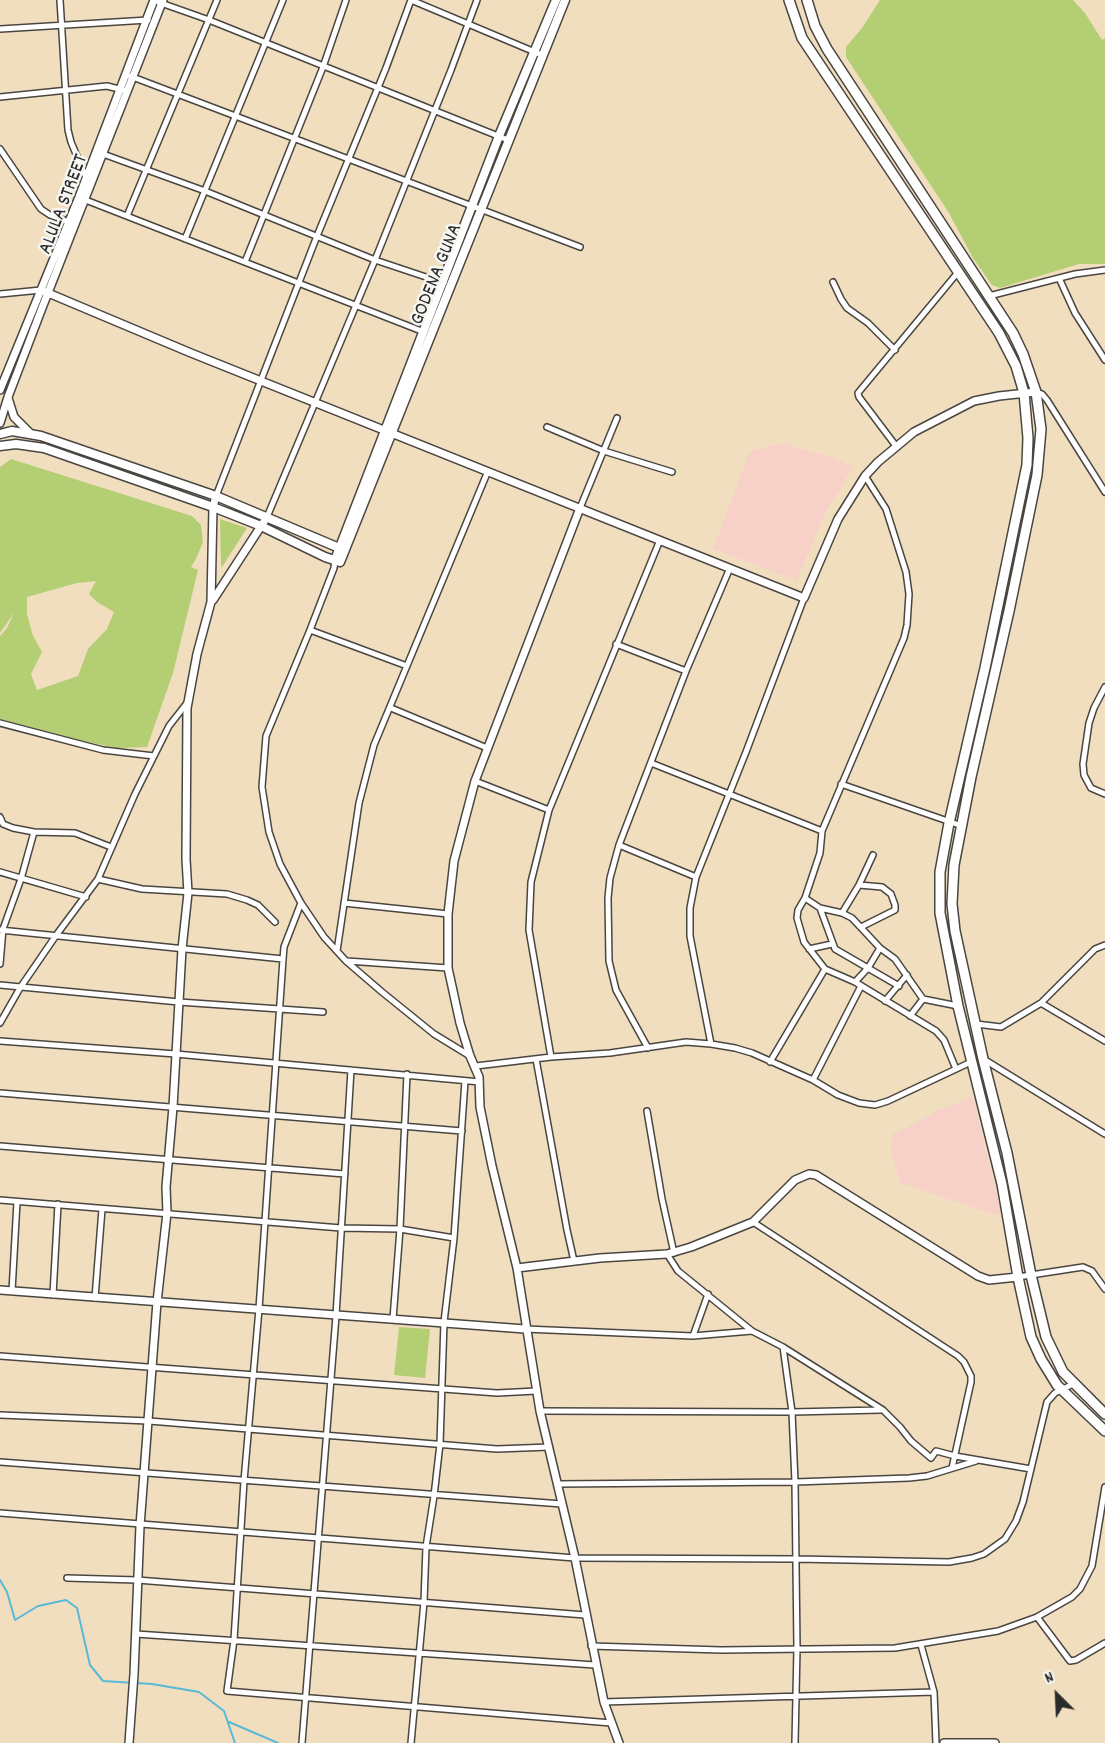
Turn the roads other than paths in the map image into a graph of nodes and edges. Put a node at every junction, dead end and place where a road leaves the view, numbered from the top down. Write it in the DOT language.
graph roads {
  1 [pos="60,0"];
  2 [pos="217,0"];
  3 [pos="283,0"];
  4 [pos="346,0"];
  5 [pos="411,0"];
  6 [pos="477,0"];
  7 [pos="556,0"];
  8 [pos="564,0"];
  9 [pos="789,0"];
  10 [pos="807,0"];
  11 [pos="154,1"];
  12 [pos="163,2"];
  13 [pos="150,20"];
  14 [pos="209,20"];
  15 [pos="466,24"];
  16 [pos="62,26"];
  17 [pos="0,29"];
  18 [pos="266,44"];
  19 [pos="538,53"];
  20 [pos="323,67"];
  21 [pos="130,76"];
  22 [pos="378,89"];
  23 [pos="66,90"];
  24 [pos="125,90"];
  25 [pos="178,94"];
  26 [pos="0,97"];
  27 [pos="434,109"];
  28 [pos="236,116"];
  29 [pos="499,136"];
  30 [pos="293,138"];
  31 [pos="508,140"];
  32 [pos="0,149"];
  33 [pos="103,154"];
  34 [pos="348,159"];
  35 [pos="147,171"];
  36 [pos="86,177"];
  37 [pos="407,181"];
  38 [pos="91,186"];
  39 [pos="205,191"];
  40 [pos="82,199"];
  41 [pos="472,206"];
  42 [pos="482,209"];
  43 [pos="127,216"];
  44 [pos="263,216"];
  45 [pos="69,222"];
  46 [pos="317,236"];
  47 [pos="185,239"];
  48 [pos="580,247"];
  49 [pos="375,260"];
  50 [pos="245,262"];
  51 [pos="1105,270"];
  52 [pos="959,271"];
  53 [pos="1059,278"];
  54 [pos="833,282"];
  55 [pos="299,284"];
  56 [pos="448,284"];
  57 [pos="45,291"];
  58 [pos="0,294"];
  59 [pos="989,296"];
  60 [pos="356,306"];
  61 [pos="426,333"];
  62 [pos="895,350"];
  63 [pos="1105,360"];
  64 [pos="261,381"];
  65 [pos="0,390"];
  66 [pos="1036,392"];
  67 [pos="1024,393"];
  68 [pos="8,397"];
  69 [pos="317,403"];
  70 [pos="617,418"];
  71 [pos="0,423"];
  72 [pos="547,427"];
  73 [pos="389,432"];
  74 [pos="30,433"];
  75 [pos="0,435"];
  76 [pos="0,441"];
  77 [pos="0,446"];
  78 [pos="896,446"];
  79 [pos="604,451"];
  80 [pos="488,471"];
  81 [pos="672,472"];
  82 [pos="865,476"];
  83 [pos="1105,476"];
  84 [pos="162,479"];
  85 [pos="1098,480"];
  86 [pos="157,488"];
  87 [pos="1105,492"];
  88 [pos="216,496"];
  89 [pos="213,507"];
  90 [pos="580,508"];
  91 [pos="267,517"];
  92 [pos="261,526"];
  93 [pos="660,540"];
  94 [pos="342,549"];
  95 [pos="336,563"];
  96 [pos="730,568"];
  97 [pos="804,598"];
  98 [pos="212,602"];
  99 [pos="310,630"];
  100 [pos="616,644"];
  101 [pos="407,666"];
  102 [pos="686,671"];
  103 [pos="1105,687"];
  104 [pos="188,701"];
  105 [pos="391,708"];
  106 [pos="0,723"];
  107 [pos="487,748"];
  108 [pos="154,756"];
  109 [pos="651,763"];
  110 [pos="475,781"];
  111 [pos="841,784"];
  112 [pos="729,794"];
  113 [pos="1105,794"];
  114 [pos="549,810"];
  115 [pos="0,817"];
  116 [pos="949,823"];
  117 [pos="2,825"];
  118 [pos="962,826"];
  119 [pos="822,831"];
  120 [pos="34,832"];
  121 [pos="619,845"];
  122 [pos="111,847"];
  123 [pos="873,855"];
  124 [pos="0,872"];
  125 [pos="696,877"];
  126 [pos="21,879"];
  127 [pos="98,879"];
  128 [pos="859,885"];
  129 [pos="188,893"];
  130 [pos="86,897"];
  131 [pos="805,898"];
  132 [pos="301,903"];
  133 [pos="344,903"];
  134 [pos="820,908"];
  135 [pos="842,913"];
  136 [pos="448,914"];
  137 [pos="275,922"];
  138 [pos="861,927"];
  139 [pos="1,930"];
  140 [pos="57,934"];
  141 [pos="832,944"];
  142 [pos="1105,945"];
  143 [pos="880,948"];
  144 [pos="182,949"];
  145 [pos="809,949"];
  146 [pos="338,951"];
  147 [pos="283,959"];
  148 [pos="346,961"];
  149 [pos="0,964"];
  150 [pos="448,968"];
  151 [pos="868,968"];
  152 [pos="825,969"];
  153 [pos="907,975"];
  154 [pos="855,982"];
  155 [pos="0,985"];
  156 [pos="861,986"];
  157 [pos="899,986"];
  158 [pos="20,988"];
  159 [pos="923,999"];
  160 [pos="885,1001"];
  161 [pos="178,1002"];
  162 [pos="1041,1004"];
  163 [pos="958,1006"];
  164 [pos="279,1008"];
  165 [pos="323,1012"];
  166 [pos="910,1016"];
  167 [pos="0,1023"];
  168 [pos="976,1024"];
  169 [pos="0,1041"];
  170 [pos="1105,1041"];
  171 [pos="711,1044"];
  172 [pos="648,1048"];
  173 [pos="176,1054"];
  174 [pos="470,1056"];
  175 [pos="551,1056"];
  176 [pos="536,1059"];
  177 [pos="983,1059"];
  178 [pos="770,1062"];
  179 [pos="971,1062"];
  180 [pos="275,1063"];
  181 [pos="476,1066"];
  182 [pos="957,1069"];
  183 [pos="351,1070"];
  184 [pos="407,1074"];
  185 [pos="813,1080"];
  186 [pos="465,1082"];
  187 [pos="480,1082"];
  188 [pos="0,1093"];
  189 [pos="173,1107"];
  190 [pos="647,1111"];
  191 [pos="271,1114"];
  192 [pos="348,1122"];
  193 [pos="405,1126"];
  194 [pos="462,1131"];
  195 [pos="1105,1134"];
  196 [pos="0,1146"];
  197 [pos="1007,1153"];
  198 [pos="996,1156"];
  199 [pos="169,1159"];
  200 [pos="268,1169"];
  201 [pos="345,1174"];
  202 [pos="1013,1182"];
  203 [pos="1002,1184"];
  204 [pos="0,1200"];
  205 [pos="17,1202"];
  206 [pos="58,1204"];
  207 [pos="102,1209"];
  208 [pos="167,1213"];
  209 [pos="265,1221"];
  210 [pos="753,1222"];
  211 [pos="341,1228"];
  212 [pos="400,1229"];
  213 [pos="454,1238"];
  214 [pos="671,1254"];
  215 [pos="574,1261"];
  216 [pos="516,1268"];
  217 [pos="1031,1275"];
  218 [pos="1018,1277"];
  219 [pos="1105,1289"];
  220 [pos="0,1290"];
  221 [pos="12,1291"];
  222 [pos="708,1294"];
  223 [pos="53,1295"];
  224 [pos="95,1298"];
  225 [pos="157,1302"];
  226 [pos="259,1309"];
  227 [pos="336,1316"];
  228 [pos="393,1319"];
  229 [pos="444,1322"];
  230 [pos="525,1329"];
  231 [pos="752,1331"];
  232 [pos="693,1335"];
  233 [pos="783,1347"];
  234 [pos="0,1356"];
  235 [pos="154,1367"];
  236 [pos="254,1374"];
  237 [pos="331,1381"];
  238 [pos="1073,1384"];
  239 [pos="441,1389"];
  240 [pos="1061,1389"];
  241 [pos="536,1392"];
  242 [pos="1105,1402"];
  243 [pos="1093,1403"];
  244 [pos="883,1410"];
  245 [pos="540,1411"];
  246 [pos="792,1413"];
  247 [pos="1105,1414"];
  248 [pos="0,1415"];
  249 [pos="149,1420"];
  250 [pos="249,1429"];
  251 [pos="1105,1431"];
  252 [pos="327,1435"];
  253 [pos="440,1444"];
  254 [pos="549,1447"];
  255 [pos="955,1456"];
  256 [pos="980,1459"];
  257 [pos="0,1462"];
  258 [pos="952,1468"];
  259 [pos="1031,1468"];
  260 [pos="144,1474"];
  261 [pos="244,1481"];
  262 [pos="795,1482"];
  263 [pos="557,1484"];
  264 [pos="322,1486"];
  265 [pos="1105,1487"];
  266 [pos="434,1496"];
  267 [pos="562,1504"];
  268 [pos="0,1513"];
  269 [pos="140,1526"];
  270 [pos="241,1533"];
  271 [pos="319,1539"];
  272 [pos="426,1547"];
  273 [pos="575,1558"];
  274 [pos="797,1558"];
  275 [pos="67,1578"];
  276 [pos="136,1580"];
  277 [pos="238,1588"];
  278 [pos="314,1594"];
  279 [pos="424,1602"];
  280 [pos="585,1615"];
  281 [pos="1037,1617"];
  282 [pos="136,1634"];
  283 [pos="234,1641"];
  284 [pos="1105,1643"];
  285 [pos="921,1645"];
  286 [pos="310,1646"];
  287 [pos="591,1646"];
  288 [pos="797,1648"];
  289 [pos="418,1653"];
  290 [pos="595,1665"];
  291 [pos="934,1692"];
  292 [pos="796,1695"];
  293 [pos="304,1698"];
  294 [pos="604,1702"];
  295 [pos="414,1707"];
  296 [pos="612,1723"];
  297 [pos="129,1743"];
  298 [pos="302,1743"];
  299 [pos="411,1743"];
  300 [pos="619,1743"];
  301 [pos="795,1743"];
  302 [pos="936,1743"];
  303 [pos="944,1743"];
  304 [pos="995,1743"];
  1 -- 16 [label="street"];
  2 -- 14 [label="street"];
  3 -- 18 [label="street"];
  4 -- 20 [label="street"];
  5 -- 15 [label="street"];
  5 -- 22 [label="street"];
  6 -- 15 [label="street"];
  7 -- 19 [label="main road, GODENA GUNA"];
  8 -- 19 [label="main road, GODENA GUNA"];
  9 -- 52 [label="main road"];
  10 -- 59 [label="main road"];
  11 -- 12 [label="street"];
  11 -- 13 [label="street, ALULA STREET"];
  12 -- 13 [label="street, ALULA STREET"];
  12 -- 14 [label="street"];
  13 -- 16 [label="street"];
  13 -- 21 [label="street, ALULA STREET"];
  14 -- 18 [label="street"];
  14 -- 25 [label="street"];
  15 -- 19 [label="street"];
  15 -- 27 [label="street"];
  16 -- 17 [label="street"];
  16 -- 23 [label="street"];
  18 -- 20 [label="street"];
  18 -- 28 [label="street"];
  19 -- 29 [label="main road, GODENA GUNA"];
  19 -- 31 [label="main road, GODENA GUNA"];
  20 -- 22 [label="street"];
  20 -- 30 [label="street"];
  21 -- 24 [label="street, ALULA STREET"];
  21 -- 25 [label="street"];
  22 -- 27 [label="street"];
  22 -- 34 [label="street"];
  23 -- 24 [label="street"];
  23 -- 26 [label="street"];
  23 -- 36 [label="street"];
  24 -- 33 [label="street, ALULA STREET"];
  24 -- 36 [label="street, ALULA STREET"];
  25 -- 28 [label="street"];
  25 -- 35 [label="street"];
  27 -- 29 [label="street"];
  27 -- 37 [label="street"];
  28 -- 30 [label="street"];
  28 -- 39 [label="street"];
  29 -- 31 [label="street"];
  29 -- 41 [label="main road, GODENA GUNA"];
  30 -- 34 [label="street"];
  30 -- 44 [label="street"];
  31 -- 42 [label="main road, GODENA GUNA"];
  32 -- 45 [label="street"];
  33 -- 35 [label="street"];
  33 -- 38 [label="street, ALULA STREET"];
  34 -- 37 [label="street"];
  34 -- 46 [label="street"];
  35 -- 39 [label="street"];
  35 -- 43 [label="street"];
  36 -- 38 [label="street"];
  36 -- 40 [label="street, ALULA STREET"];
  37 -- 41 [label="street"];
  37 -- 49 [label="street"];
  38 -- 40 [label="street, ALULA STREET"];
  39 -- 44 [label="street"];
  39 -- 47 [label="street"];
  40 -- 43 [label="street"];
  40 -- 45 [label="street, ALULA STREET"];
  40 -- 57 [label="street, ALULA STREET"];
  41 -- 42 [label="street"];
  41 -- 56 [label="main road, GODENA GUNA"];
  42 -- 48 [label="street"];
  42 -- 56 [label="main road, GODENA GUNA"];
  43 -- 47 [label="street"];
  44 -- 46 [label="street"];
  44 -- 50 [label="street"];
  45 -- 57 [label="street, ALULA STREET"];
  46 -- 49 [label="street"];
  46 -- 55 [label="street"];
  47 -- 50 [label="street"];
  49 -- 56 [label="street"];
  49 -- 60 [label="street"];
  50 -- 55 [label="street"];
  51 -- 53 [label="street"];
  52 -- 62 [label="street"];
  52 -- 67 [label="main road"];
  53 -- 59 [label="street"];
  53 -- 63 [label="street"];
  54 -- 62 [label="street"];
  55 -- 60 [label="street"];
  55 -- 64 [label="street"];
  56 -- 61 [label="main road, GODENA GUNA"];
  57 -- 58 [label="street"];
  57 -- 64 [label="street"];
  57 -- 65 [label="street, ALULA STREET"];
  57 -- 68 [label="street, ALULA STREET"];
  59 -- 66 [label="main road"];
  60 -- 61 [label="street"];
  60 -- 69 [label="street"];
  61 -- 73 [label="main road, GODENA GUNA"];
  62 -- 78 [label="street"];
  64 -- 69 [label="street"];
  64 -- 88 [label="street"];
  66 -- 67 [label="street"];
  66 -- 85 [label="street"];
  66 -- 118 [label="main road"];
  67 -- 78 [label="street"];
  67 -- 116 [label="main road"];
  68 -- 71 [label="street, ALULA STREET"];
  68 -- 74 [label="street"];
  69 -- 73 [label="street"];
  69 -- 91 [label="street"];
  70 -- 79 [label="street"];
  72 -- 79 [label="street"];
  73 -- 80 [label="street"];
  73 -- 94 [label="main road, GODENA GUNA"];
  74 -- 75 [label="main road"];
  74 -- 84 [label="main road"];
  75 -- 76 [label="main road"];
  77 -- 86 [label="main road"];
  78 -- 82 [label="street"];
  79 -- 81 [label="street"];
  79 -- 90 [label="street"];
  80 -- 90 [label="street"];
  80 -- 101 [label="street"];
  82 -- 97 [label="street"];
  82 -- 111 [label="street"];
  83 -- 85 [label="street"];
  84 -- 86 [label="main road"];
  84 -- 88 [label="main road"];
  85 -- 87 [label="street"];
  86 -- 89 [label="main road"];
  88 -- 89 [label="street"];
  88 -- 91 [label="main road"];
  89 -- 92 [label="main road"];
  89 -- 98 [label="street"];
  90 -- 93 [label="street"];
  90 -- 107 [label="street"];
  91 -- 92 [label="street"];
  91 -- 94 [label="main road"];
  92 -- 95 [label="main road"];
  92 -- 98 [label="street"];
  93 -- 96 [label="street"];
  93 -- 100 [label="street"];
  94 -- 95 [label="main road, GODENA GUNA"];
  95 -- 99 [label="street"];
  96 -- 97 [label="street"];
  96 -- 102 [label="street"];
  97 -- 112 [label="street"];
  98 -- 104 [label="street"];
  99 -- 101 [label="street"];
  99 -- 132 [label="street"];
  100 -- 102 [label="street"];
  100 -- 114 [label="street"];
  101 -- 105 [label="street"];
  102 -- 109 [label="street"];
  103 -- 113 [label="street"];
  104 -- 108 [label="street"];
  104 -- 129 [label="street"];
  105 -- 107 [label="street"];
  105 -- 133 [label="street"];
  106 -- 108 [label="street"];
  107 -- 110 [label="street"];
  108 -- 122 [label="street"];
  109 -- 112 [label="street"];
  109 -- 121 [label="street"];
  110 -- 114 [label="street"];
  110 -- 136 [label="street"];
  111 -- 116 [label="street"];
  111 -- 119 [label="street"];
  112 -- 119 [label="street"];
  112 -- 125 [label="street"];
  114 -- 175 [label="street"];
  115 -- 117 [label="street"];
  116 -- 118 [label="street"];
  116 -- 163 [label="main road"];
  117 -- 120 [label="street"];
  118 -- 168 [label="main road"];
  119 -- 131 [label="street"];
  120 -- 122 [label="street"];
  120 -- 126 [label="street"];
  121 -- 125 [label="street"];
  121 -- 172 [label="street"];
  122 -- 127 [label="street"];
  123 -- 128 [label="street"];
  124 -- 126 [label="street"];
  125 -- 171 [label="street"];
  126 -- 130 [label="street"];
  126 -- 139 [label="street"];
  127 -- 129 [label="street"];
  127 -- 130 [label="street"];
  128 -- 135 [label="street"];
  128 -- 138 [label="street"];
  129 -- 137 [label="street"];
  129 -- 144 [label="street"];
  130 -- 140 [label="street"];
  131 -- 134 [label="street"];
  131 -- 145 [label="street"];
  132 -- 146 [label="street"];
  132 -- 147 [label="street"];
  133 -- 136 [label="street"];
  133 -- 146 [label="street"];
  134 -- 135 [label="street"];
  134 -- 141 [label="street"];
  135 -- 138 [label="street"];
  136 -- 150 [label="street"];
  138 -- 143 [label="street"];
  139 -- 140 [label="street"];
  139 -- 149 [label="street"];
  140 -- 144 [label="street"];
  140 -- 158 [label="street"];
  141 -- 145 [label="street"];
  141 -- 151 [label="street"];
  142 -- 162 [label="street"];
  143 -- 151 [label="street"];
  143 -- 153 [label="street"];
  144 -- 147 [label="street"];
  144 -- 161 [label="street"];
  145 -- 152 [label="street"];
  146 -- 148 [label="street"];
  147 -- 164 [label="street"];
  148 -- 150 [label="street"];
  148 -- 174 [label="street"];
  150 -- 174 [label="street"];
  151 -- 154 [label="street"];
  151 -- 157 [label="street"];
  152 -- 154 [label="street"];
  152 -- 178 [label="street"];
  153 -- 157 [label="street"];
  153 -- 159 [label="street"];
  154 -- 156 [label="street"];
  155 -- 158 [label="street"];
  156 -- 160 [label="street"];
  156 -- 185 [label="street"];
  157 -- 160 [label="street"];
  158 -- 161 [label="street"];
  158 -- 167 [label="street"];
  159 -- 163 [label="street"];
  159 -- 166 [label="street"];
  160 -- 166 [label="street"];
  161 -- 164 [label="street"];
  161 -- 173 [label="street"];
  162 -- 168 [label="street"];
  162 -- 170 [label="street"];
  163 -- 179 [label="main road"];
  164 -- 165 [label="street"];
  164 -- 180 [label="street"];
  166 -- 182 [label="street"];
  168 -- 177 [label="main road"];
  169 -- 173 [label="street"];
  171 -- 172 [label="street"];
  171 -- 178 [label="street"];
  172 -- 175 [label="street"];
  173 -- 180 [label="street"];
  173 -- 189 [label="street"];
  174 -- 181 [label="street"];
  175 -- 176 [label="street"];
  176 -- 181 [label="street"];
  176 -- 215 [label="street"];
  177 -- 195 [label="street"];
  177 -- 197 [label="main road"];
  178 -- 185 [label="street"];
  179 -- 182 [label="street"];
  179 -- 198 [label="main road"];
  180 -- 183 [label="street"];
  180 -- 191 [label="street"];
  181 -- 187 [label="street"];
  182 -- 185 [label="street"];
  183 -- 184 [label="street"];
  183 -- 192 [label="street"];
  184 -- 186 [label="street"];
  184 -- 193 [label="street"];
  186 -- 187 [label="street"];
  186 -- 194 [label="street"];
  187 -- 216 [label="street"];
  188 -- 189 [label="street"];
  189 -- 191 [label="street"];
  189 -- 199 [label="street"];
  190 -- 214 [label="street"];
  191 -- 192 [label="street"];
  191 -- 200 [label="street"];
  192 -- 193 [label="street"];
  192 -- 201 [label="street"];
  193 -- 194 [label="street"];
  193 -- 212 [label="street"];
  194 -- 213 [label="street"];
  196 -- 199 [label="street"];
  197 -- 198 [label="main road"];
  197 -- 202 [label="main road"];
  198 -- 203 [label="main road"];
  199 -- 200 [label="street"];
  199 -- 208 [label="street"];
  200 -- 201 [label="street"];
  200 -- 209 [label="street"];
  201 -- 211 [label="street"];
  202 -- 203 [label="main road"];
  202 -- 217 [label="main road"];
  203 -- 218 [label="main road"];
  204 -- 205 [label="street"];
  205 -- 206 [label="street"];
  205 -- 221 [label="street"];
  206 -- 207 [label="street"];
  206 -- 223 [label="street"];
  207 -- 208 [label="street"];
  207 -- 224 [label="street"];
  208 -- 209 [label="street"];
  208 -- 225 [label="street"];
  209 -- 211 [label="street"];
  209 -- 226 [label="street"];
  210 -- 214 [label="street"];
  210 -- 218 [label="street"];
  210 -- 255 [label="street"];
  211 -- 212 [label="street"];
  211 -- 227 [label="street"];
  212 -- 213 [label="street"];
  212 -- 228 [label="street"];
  213 -- 229 [label="street"];
  214 -- 215 [label="street"];
  214 -- 222 [label="street"];
  215 -- 216 [label="street"];
  216 -- 230 [label="street"];
  217 -- 218 [label="street"];
  217 -- 219 [label="street"];
  217 -- 238 [label="main road"];
  218 -- 240 [label="main road"];
  220 -- 221 [label="street"];
  221 -- 223 [label="street"];
  222 -- 231 [label="street"];
  222 -- 232 [label="street"];
  223 -- 224 [label="street"];
  224 -- 225 [label="street"];
  225 -- 226 [label="street"];
  225 -- 235 [label="street"];
  226 -- 227 [label="street"];
  226 -- 236 [label="street"];
  227 -- 228 [label="street"];
  227 -- 237 [label="street"];
  228 -- 229 [label="street"];
  229 -- 230 [label="street"];
  229 -- 239 [label="street"];
  230 -- 232 [label="street"];
  230 -- 241 [label="street"];
  231 -- 232 [label="street"];
  231 -- 233 [label="street"];
  233 -- 244 [label="street"];
  233 -- 246 [label="street"];
  234 -- 235 [label="street"];
  235 -- 236 [label="street"];
  235 -- 249 [label="street"];
  236 -- 237 [label="street"];
  236 -- 250 [label="street"];
  237 -- 239 [label="street"];
  237 -- 252 [label="street"];
  238 -- 240 [label="street"];
  238 -- 243 [label="main road"];
  239 -- 241 [label="street"];
  239 -- 253 [label="street"];
  240 -- 251 [label="main road"];
  240 -- 259 [label="street"];
  241 -- 245 [label="street"];
  242 -- 243 [label="street"];
  243 -- 247 [label="main road"];
  244 -- 246 [label="street"];
  244 -- 255 [label="street"];
  245 -- 246 [label="street"];
  245 -- 254 [label="street"];
  246 -- 262 [label="street"];
  248 -- 249 [label="street"];
  249 -- 250 [label="street"];
  249 -- 260 [label="street"];
  250 -- 252 [label="street"];
  250 -- 261 [label="street"];
  252 -- 253 [label="street"];
  252 -- 264 [label="street"];
  253 -- 254 [label="street"];
  253 -- 266 [label="street"];
  254 -- 263 [label="street"];
  255 -- 256 [label="street"];
  255 -- 258 [label="street"];
  256 -- 258 [label="street"];
  256 -- 259 [label="street"];
  257 -- 260 [label="street"];
  258 -- 262 [label="street"];
  259 -- 274 [label="street"];
  260 -- 261 [label="street"];
  260 -- 269 [label="street"];
  261 -- 264 [label="street"];
  261 -- 270 [label="street"];
  262 -- 263 [label="street"];
  262 -- 274 [label="street"];
  263 -- 267 [label="street"];
  264 -- 266 [label="street"];
  264 -- 271 [label="street"];
  265 -- 281 [label="street"];
  266 -- 267 [label="street"];
  266 -- 272 [label="street"];
  267 -- 273 [label="street"];
  268 -- 269 [label="street"];
  269 -- 270 [label="street"];
  269 -- 276 [label="street"];
  270 -- 271 [label="street"];
  270 -- 277 [label="street"];
  271 -- 272 [label="street"];
  271 -- 278 [label="street"];
  272 -- 273 [label="street"];
  272 -- 279 [label="street"];
  273 -- 274 [label="street"];
  273 -- 280 [label="street"];
  274 -- 288 [label="street"];
  275 -- 276 [label="street"];
  276 -- 277 [label="street"];
  276 -- 282 [label="street"];
  277 -- 278 [label="street"];
  277 -- 283 [label="street"];
  278 -- 279 [label="street"];
  278 -- 286 [label="street"];
  279 -- 280 [label="street"];
  279 -- 289 [label="street"];
  280 -- 287 [label="street"];
  281 -- 284 [label="street"];
  281 -- 285 [label="street"];
  282 -- 283 [label="street"];
  282 -- 297 [label="street"];
  283 -- 286 [label="street"];
  283 -- 293 [label="street"];
  285 -- 288 [label="street"];
  285 -- 291 [label="street"];
  286 -- 289 [label="street"];
  286 -- 293 [label="street"];
  287 -- 288 [label="street"];
  287 -- 290 [label="street"];
  288 -- 292 [label="street"];
  289 -- 290 [label="street"];
  289 -- 295 [label="street"];
  290 -- 294 [label="street"];
  291 -- 292 [label="street"];
  291 -- 302 [label="street"];
  292 -- 294 [label="street"];
  292 -- 301 [label="street"];
  293 -- 295 [label="street"];
  293 -- 298 [label="street"];
  294 -- 296 [label="street"];
  295 -- 296 [label="street"];
  295 -- 299 [label="street"];
  296 -- 300 [label="street"];
  303 -- 304 [label="street"];
}
